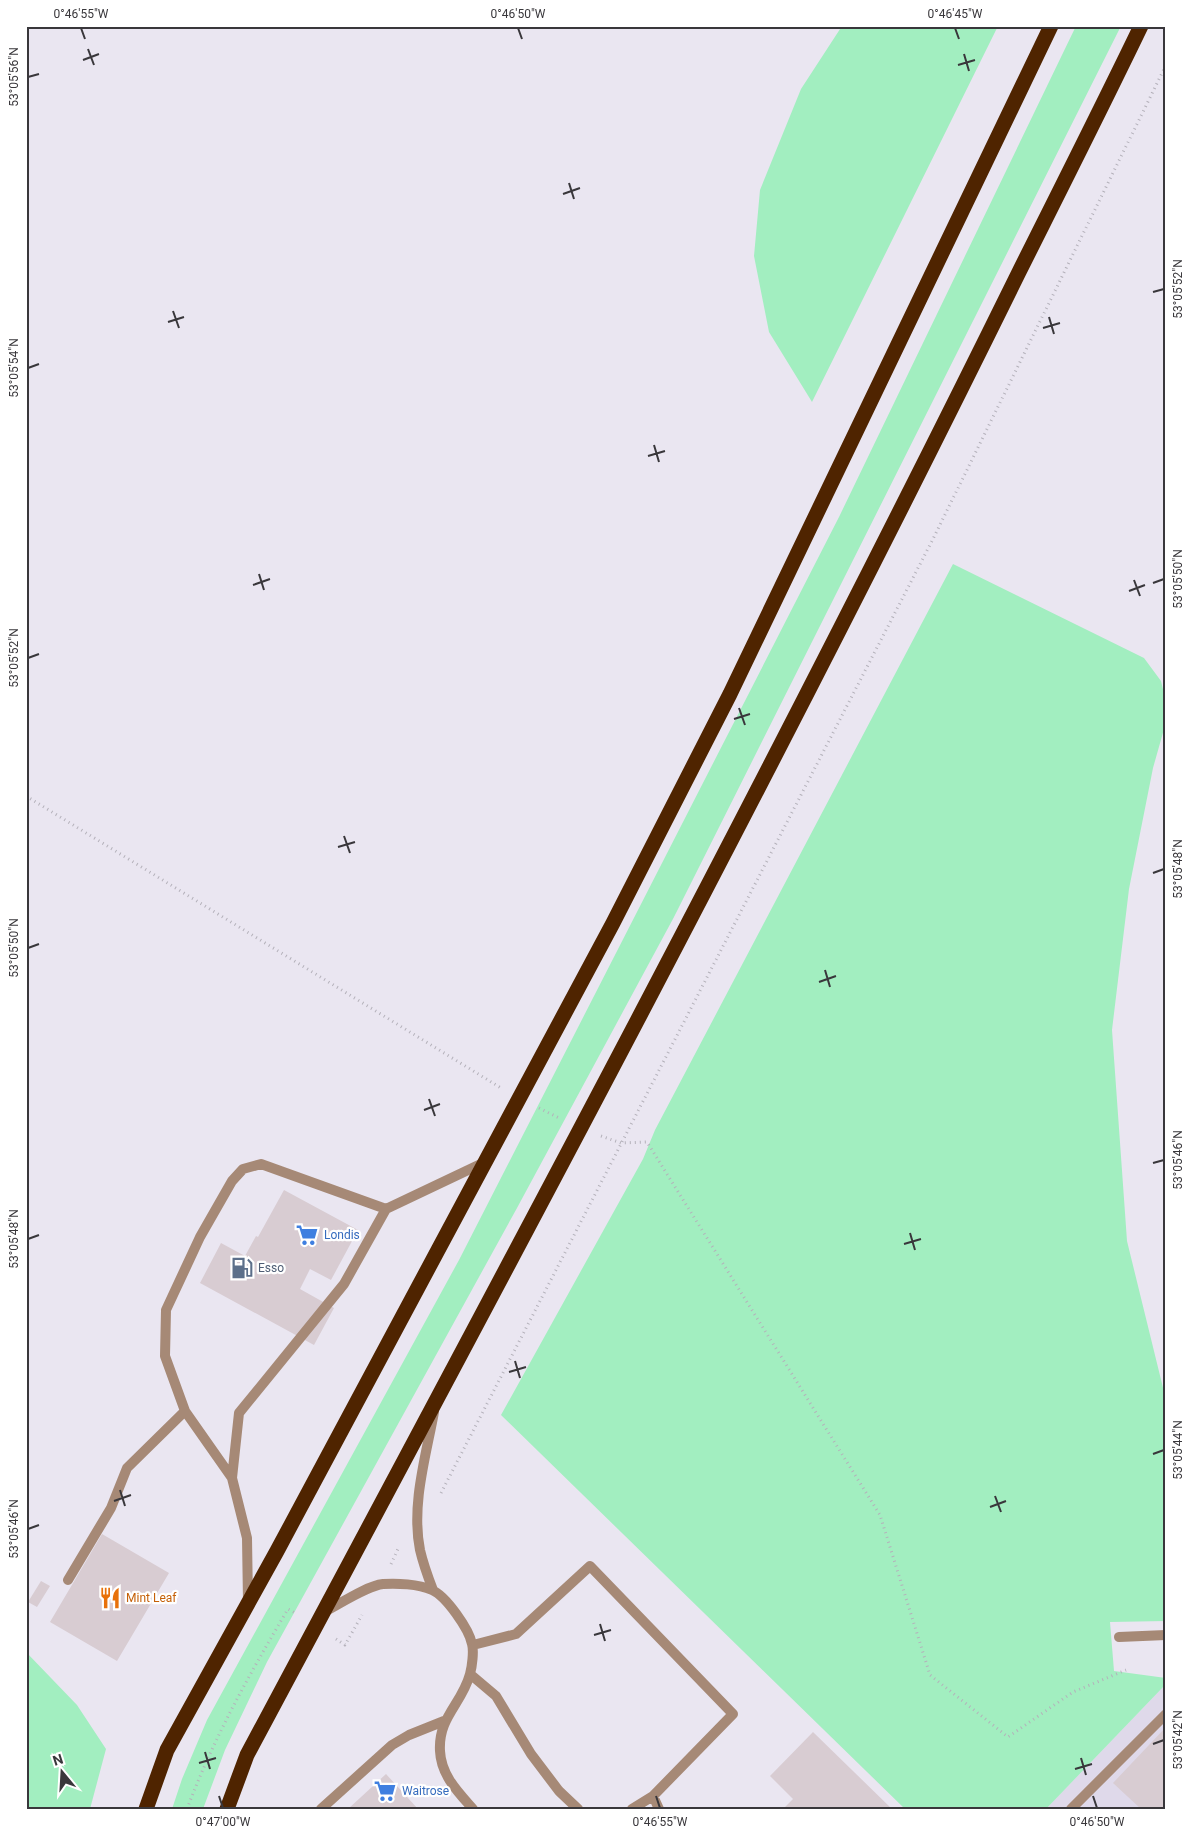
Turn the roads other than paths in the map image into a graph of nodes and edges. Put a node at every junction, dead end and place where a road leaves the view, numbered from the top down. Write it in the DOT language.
graph roads {
  1 [pos="1051,26"];
  2 [pos="1141,26"];
  3 [pos="485,1162"];
  4 [pos="386,1209"];
  5 [pos="436,1401"];
  6 [pos="185,1412"];
  7 [pos="232,1478"];
  8 [pos="68,1580"];
  9 [pos="433,1590"];
  10 [pos="248,1603"];
  11 [pos="320,1619"];
  12 [pos="1166,1635"];
  13 [pos="1119,1637"];
  14 [pos="473,1645"];
  15 [pos="470,1674"];
  16 [pos="1166,1714"];
  17 [pos="444,1721"];
  18 [pos="653,1796"];
  19 [pos="146,1809"];
  20 [pos="227,1809"];
  21 [pos="321,1809"];
  22 [pos="473,1809"];
  23 [pos="578,1809"];
  24 [pos="632,1809"];
  25 [pos="659,1809"];
  26 [pos="1071,1809"];
  1 -- 3 [label="highway"];
  2 -- 5 [label="highway"];
  3 -- 4 [label="lane"];
  3 -- 10 [label="highway"];
  4 -- 6 [label="lane"];
  4 -- 7 [label="lane"];
  5 -- 9 [label="lane"];
  5 -- 11 [label="highway"];
  6 -- 7 [label="lane"];
  6 -- 8 [label="lane"];
  7 -- 10 [label="lane"];
  9 -- 11 [label="lane"];
  9 -- 14 [label="lane"];
  10 -- 19 [label="highway"];
  11 -- 20 [label="highway"];
  12 -- 13 [label="lane"];
  14 -- 15 [label="lane"];
  14 -- 18 [label="lane"];
  15 -- 17 [label="lane"];
  15 -- 23 [label="lane"];
  16 -- 26 [label="lane"];
  17 -- 21 [label="lane"];
  17 -- 22 [label="lane"];
  18 -- 24 [label="lane"];
  18 -- 25 [label="lane"];
}
